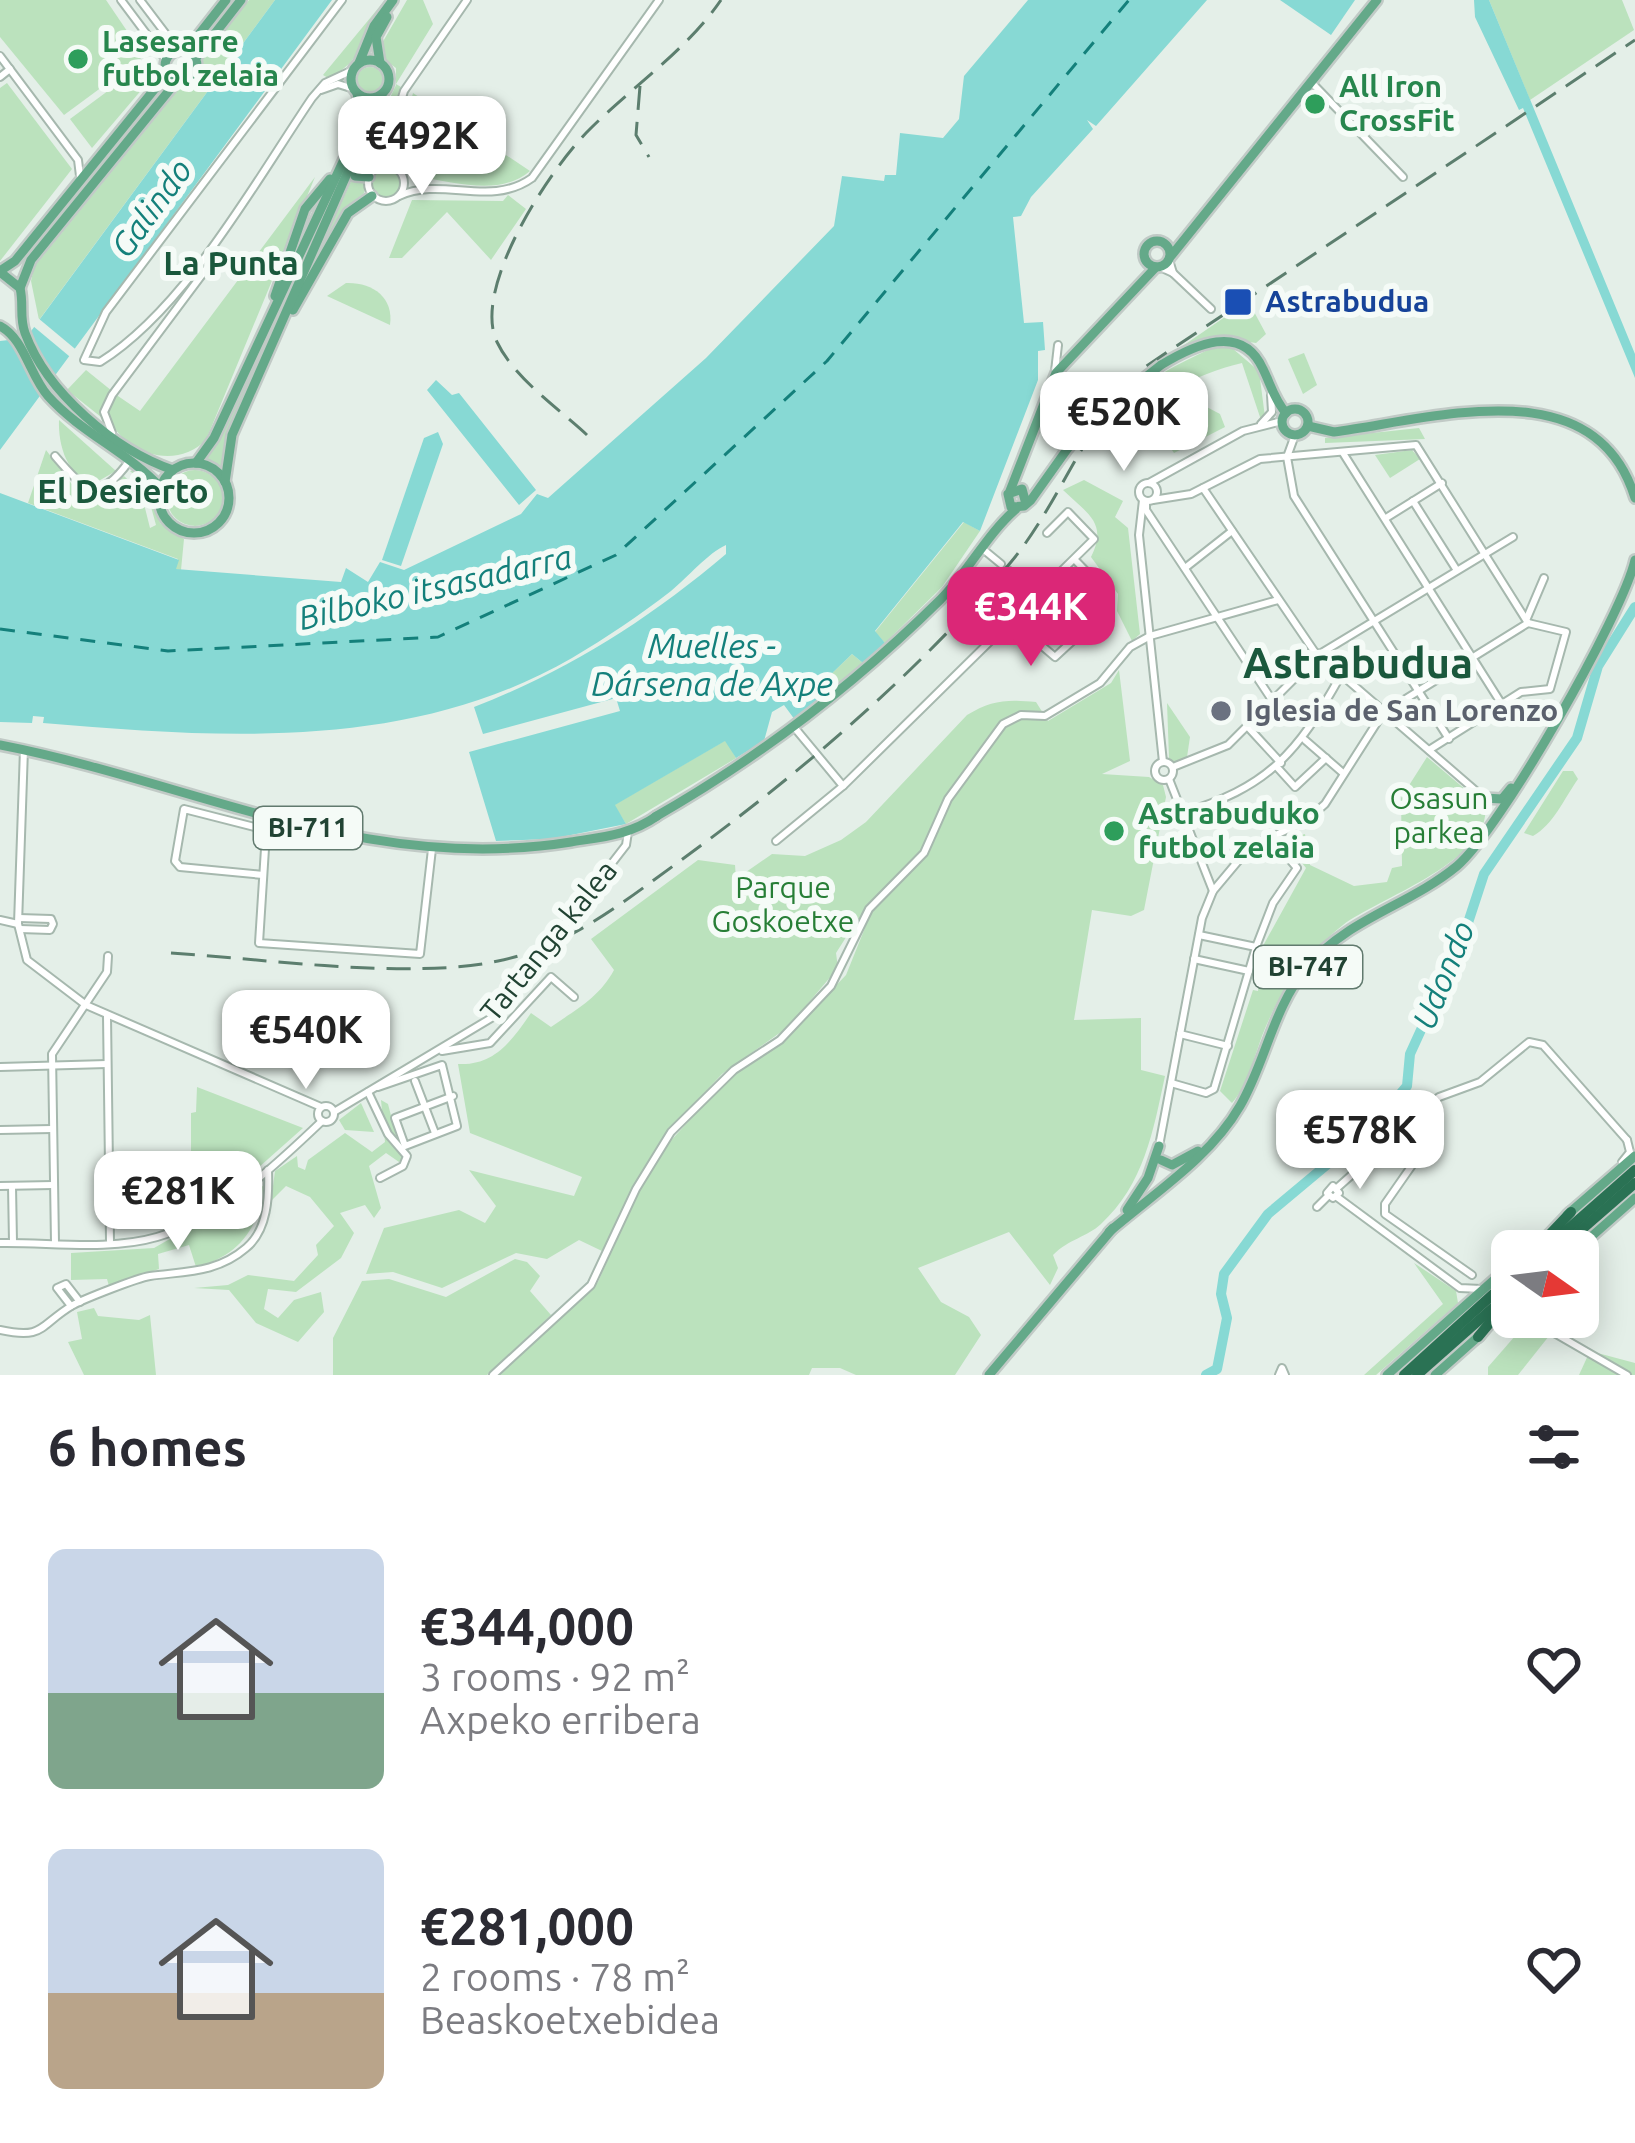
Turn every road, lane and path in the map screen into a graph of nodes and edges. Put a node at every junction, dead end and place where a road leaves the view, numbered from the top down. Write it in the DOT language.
graph roads {
  1 [pos="121,0"];
  2 [pos="140,0"];
  3 [pos="226,0"];
  4 [pos="241,0"];
  5 [pos="341,0"];
  6 [pos="396,0"];
  7 [pos="467,0"];
  8 [pos="658,0"];
  9 [pos="1374,4"];
  10 [pos="186,53"];
  11 [pos="0,56"];
  12 [pos="166,60"];
  13 [pos="380,63"];
  14 [pos="356,67"];
  15 [pos="10,69"];
  16 [pos="0,77"];
  17 [pos="171,78"];
  18 [pos="1314,86"];
  19 [pos="356,91"];
  20 [pos="318,92"];
  21 [pos="382,94"];
  22 [pos="389,144"];
  23 [pos="102,153"];
  24 [pos="78,160"];
  25 [pos="381,166"];
  26 [pos="393,166"];
  27 [pos="355,176"];
  28 [pos="369,177"];
  29 [pos="403,177"];
  30 [pos="1403,177"];
  31 [pos="330,179"];
  32 [pos="77,184"];
  33 [pos="418,188"];
  34 [pos="373,196"];
  35 [pos="399,196"];
  36 [pos="1190,229"];
  37 [pos="1163,242"];
  38 [pos="202,256"];
  39 [pos="1144,257"];
  40 [pos="1164,263"];
  41 [pos="0,272"];
  42 [pos="1136,285"];
  43 [pos="20,288"];
  44 [pos="1211,309"];
  45 [pos="20,311"];
  46 [pos="0,326"];
  47 [pos="18,331"];
  48 [pos="128,341"];
  49 [pos="1058,345"];
  50 [pos="263,348"];
  51 [pos="142,353"];
  52 [pos="1071,356"];
  53 [pos="1056,373"];
  54 [pos="1271,392"];
  55 [pos="1284,417"];
  56 [pos="1261,424"];
  57 [pos="1308,426"];
  58 [pos="112,434"];
  59 [pos="1295,435"];
  60 [pos="1343,452"];
  61 [pos="55,456"];
  62 [pos="1286,457"];
  63 [pos="130,460"];
  64 [pos="196,464"];
  65 [pos="173,470"];
  66 [pos="225,482"];
  67 [pos="1149,483"];
  68 [pos="1442,483"];
  69 [pos="161,488"];
  70 [pos="1203,488"];
  71 [pos="1018,497"];
  72 [pos="1635,498"];
  73 [pos="1148,500"];
  74 [pos="1413,501"];
  75 [pos="1386,518"];
  76 [pos="1232,531"];
  77 [pos="1047,533"];
  78 [pos="1513,537"];
  79 [pos="984,550"];
  80 [pos="1485,553"];
  81 [pos="1635,560"];
  82 [pos="1076,561"];
  83 [pos="1185,568"];
  84 [pos="1456,569"];
  85 [pos="1544,578"];
  86 [pos="1429,587"];
  87 [pos="1037,599"];
  88 [pos="1278,600"];
  89 [pos="1217,616"];
  90 [pos="1373,620"];
  91 [pos="1014,621"];
  92 [pos="1528,621"];
  93 [pos="1150,636"];
  94 [pos="1318,655"];
  95 [pos="1472,655"];
  96 [pos="1341,674"];
  97 [pos="1417,692"];
  98 [pos="1272,700"];
  99 [pos="1501,703"];
  100 [pos="1383,713"];
  101 [pos="1247,726"];
  102 [pos="794,728"];
  103 [pos="1449,739"];
  104 [pos="1305,740"];
  105 [pos="0,745"];
  106 [pos="24,749"];
  107 [pos="1429,751"];
  108 [pos="1535,755"];
  109 [pos="1326,758"];
  110 [pos="1163,762"];
  111 [pos="1279,764"];
  112 [pos="1173,767"];
  113 [pos="1343,773"];
  114 [pos="1169,779"];
  115 [pos="843,786"];
  116 [pos="1486,801"];
  117 [pos="1507,804"];
  118 [pos="1179,814"];
  119 [pos="657,816"];
  120 [pos="267,817"];
  121 [pos="266,830"];
  122 [pos="628,832"];
  123 [pos="1269,835"];
  124 [pos="599,837"];
  125 [pos="1485,837"];
  126 [pos="776,841"];
  127 [pos="432,849"];
  128 [pos="263,875"];
  129 [pos="1207,875"];
  130 [pos="1223,877"];
  131 [pos="1213,891"];
  132 [pos="1206,904"];
  133 [pos="0,920"];
  134 [pos="19,924"];
  135 [pos="1198,935"];
  136 [pos="1256,947"];
  137 [pos="108,956"];
  138 [pos="1194,959"];
  139 [pos="1250,971"];
  140 [pos="574,997"];
  141 [pos="86,1005"];
  142 [pos="106,1015"];
  143 [pos="1180,1034"];
  144 [pos="1228,1046"];
  145 [pos="441,1049"];
  146 [pos="107,1064"];
  147 [pos="0,1066"];
  148 [pos="52,1066"];
  149 [pos="415,1081"];
  150 [pos="1171,1083"];
  151 [pos="371,1090"];
  152 [pos="453,1096"];
  153 [pos="321,1107"];
  154 [pos="425,1107"];
  155 [pos="334,1112"];
  156 [pos="322,1121"];
  157 [pos="0,1130"];
  158 [pos="52,1130"];
  159 [pos="435,1134"];
  160 [pos="1631,1140"];
  161 [pos="1213,1142"];
  162 [pos="1159,1146"];
  163 [pos="1635,1156"];
  164 [pos="1415,1160"];
  165 [pos="1157,1162"];
  166 [pos="268,1170"];
  167 [pos="1635,1170"];
  168 [pos="380,1178"];
  169 [pos="1168,1181"];
  170 [pos="1635,1183"];
  171 [pos="53,1185"];
  172 [pos="0,1186"];
  173 [pos="13,1186"];
  174 [pos="1593,1192"];
  175 [pos="1334,1194"];
  176 [pos="1635,1198"];
  177 [pos="1317,1207"];
  178 [pos="1571,1212"];
  179 [pos="1554,1230"];
  180 [pos="1560,1230"];
  181 [pos="1582,1230"];
  182 [pos="1599,1230"];
  183 [pos="1109,1232"];
  184 [pos="1418,1237"];
  185 [pos="110,1241"];
  186 [pos="13,1242"];
  187 [pos="0,1243"];
  188 [pos="55,1243"];
  189 [pos="1409,1252"];
  190 [pos="1472,1275"];
  191 [pos="1491,1283"];
  192 [pos="1460,1288"];
  193 [pos="1485,1288"];
  194 [pos="1463,1307"];
  195 [pos="1491,1310"];
  196 [pos="1491,1311"];
  197 [pos="1491,1320"];
  198 [pos="0,1330"];
  199 [pos="1478,1337"];
  200 [pos="1563,1338"];
  201 [pos="493,1375"];
  202 [pos="989,1375"];
  203 [pos="1387,1375"];
  204 [pos="1404,1375"];
  205 [pos="1417,1375"];
  206 [pos="1435,1375"];
  207 [pos="1627,1375"];
  1 -- 12 [label="street"];
  2 -- 10 [label="street"];
  3 -- 10 [label="main road"];
  4 -- 10 [label="main road"];
  5 -- 48 [label="street"];
  6 -- 13 [label="main road"];
  6 -- 14 [label="main road"];
  7 -- 22 [label="street"];
  8 -- 33 [label="street"];
  9 -- 18 [label="main road, BI-711"];
  10 -- 12 [label="main road"];
  10 -- 17 [label="main road"];
  11 -- 15 [label="street"];
  12 -- 17 [label="main road"];
  13 -- 14 [label="main road"];
  13 -- 21 [label="main road"];
  14 -- 19 [label="main road"];
  14 -- 20 [label="street"];
  15 -- 16 [label="street"];
  15 -- 24 [label="street"];
  17 -- 23 [label="main road"];
  17 -- 43 [label="main road"];
  18 -- 30 [label="street"];
  18 -- 36 [label="main road, BI-711"];
  19 -- 20 [label="street"];
  19 -- 21 [label="main road"];
  19 -- 50 [label="main road"];
  20 -- 38 [label="street"];
  21 -- 50 [label="main road"];
  22 -- 25 [label="street"];
  22 -- 26 [label="street"];
  23 -- 24 [label="street"];
  23 -- 32 [label="main road"];
  24 -- 32 [label="street"];
  25 -- 26 [label="street"];
  25 -- 28 [label="street"];
  26 -- 29 [label="street"];
  27 -- 28 [label="main road"];
  28 -- 34 [label="street"];
  29 -- 33 [label="street"];
  29 -- 35 [label="street"];
  31 -- 50 [label="main road"];
  32 -- 41 [label="main road"];
  33 -- 35 [label="street"];
  34 -- 35 [label="street"];
  34 -- 50 [label="main road"];
  36 -- 37 [label="main road, BI-711"];
  36 -- 40 [label="main road, BI-711"];
  37 -- 39 [label="main road, BI-711"];
  37 -- 40 [label="main road"];
  38 -- 48 [label="street"];
  38 -- 51 [label="street"];
  39 -- 40 [label="main road"];
  39 -- 42 [label="main road, BI-711"];
  40 -- 42 [label="main road, BI-711"];
  40 -- 44 [label="street"];
  41 -- 43 [label="main road"];
  42 -- 52 [label="main road, BI-711"];
  43 -- 45 [label="main road"];
  45 -- 46 [label="main road"];
  45 -- 47 [label="main road"];
  46 -- 47 [label="main road"];
  47 -- 58 [label="main road"];
  47 -- 63 [label="main road"];
  48 -- 51 [label="street"];
  49 -- 53 [label="street"];
  50 -- 64 [label="main road"];
  50 -- 66 [label="main road"];
  51 -- 58 [label="street"];
  52 -- 53 [label="main road, BI-711"];
  52 -- 71 [label="main road, BI-711"];
  53 -- 71 [label="main road, BI-711"];
  54 -- 55 [label="main road"];
  54 -- 56 [label="street"];
  54 -- 71 [label="main road, bridge"];
  55 -- 56 [label="street"];
  55 -- 57 [label="main road"];
  55 -- 59 [label="main road"];
  56 -- 67 [label="street"];
  57 -- 59 [label="main road"];
  57 -- 72 [label="main road"];
  58 -- 65 [label="main road"];
  59 -- 62 [label="street"];
  60 -- 62 [label="street"];
  60 -- 68 [label="street"];
  60 -- 75 [label="street"];
  61 -- 63 [label="street"];
  62 -- 70 [label="street"];
  62 -- 90 [label="street"];
  63 -- 69 [label="main road"];
  64 -- 65 [label="main road"];
  64 -- 66 [label="main road"];
  65 -- 69 [label="main road"];
  66 -- 69 [label="main road"];
  67 -- 73 [label="street"];
  67 -- 73 [label="street"];
  68 -- 74 [label="street"];
  68 -- 80 [label="street"];
  70 -- 73 [label="street"];
  70 -- 76 [label="street"];
  71 -- 79 [label="main road, BI-711"];
  73 -- 83 [label="street"];
  73 -- 93 [label="street"];
  74 -- 75 [label="street"];
  74 -- 84 [label="street"];
  75 -- 86 [label="street"];
  76 -- 83 [label="street"];
  76 -- 88 [label="street"];
  77 -- 82 [label="street"];
  78 -- 80 [label="street"];
  79 -- 87 [label="street"];
  79 -- 102 [label="main road, BI-711"];
  80 -- 84 [label="street"];
  80 -- 92 [label="street"];
  81 -- 108 [label="main road, BI-747"];
  82 -- 87 [label="street"];
  82 -- 91 [label="street"];
  83 -- 89 [label="street"];
  84 -- 86 [label="street"];
  85 -- 92 [label="street"];
  86 -- 90 [label="street"];
  86 -- 95 [label="street"];
  87 -- 91 [label="street"];
  88 -- 89 [label="street"];
  88 -- 94 [label="street"];
  89 -- 93 [label="street"];
  89 -- 98 [label="street"];
  90 -- 94 [label="street"];
  90 -- 97 [label="street"];
  91 -- 115 [label="street"];
  92 -- 95 [label="street"];
  92 -- 99 [label="street"];
  93 -- 110 [label="street"];
  93 -- 201 [label="street"];
  94 -- 96 [label="street"];
  94 -- 98 [label="street"];
  95 -- 97 [label="street"];
  95 -- 99 [label="street"];
  96 -- 100 [label="street"];
  96 -- 104 [label="street"];
  97 -- 100 [label="street"];
  97 -- 103 [label="street"];
  98 -- 101 [label="street"];
  99 -- 103 [label="street"];
  100 -- 107 [label="street"];
  100 -- 113 [label="street"];
  101 -- 111 [label="street"];
  101 -- 112 [label="street"];
  102 -- 115 [label="street"];
  102 -- 119 [label="main road, BI-711"];
  103 -- 107 [label="street"];
  104 -- 109 [label="street"];
  104 -- 111 [label="street"];
  105 -- 106 [label="main road, BI-711"];
  106 -- 120 [label="main road, BI-711"];
  106 -- 134 [label="street"];
  107 -- 116 [label="street"];
  108 -- 116 [label="main road"];
  108 -- 117 [label="main road, BI-747"];
  109 -- 111 [label="street"];
  109 -- 113 [label="street"];
  110 -- 112 [label="street"];
  110 -- 114 [label="street"];
  111 -- 118 [label="street"];
  112 -- 114 [label="street"];
  113 -- 123 [label="street"];
  114 -- 118 [label="street"];
  115 -- 126 [label="street"];
  116 -- 117 [label="main road"];
  116 -- 125 [label="main road"];
  117 -- 125 [label="main road, BI-747"];
  118 -- 129 [label="street"];
  119 -- 122 [label="main road, BI-711"];
  119 -- 124 [label="main road, BI-711"];
  120 -- 121 [label="street"];
  120 -- 127 [label="main road, BI-711"];
  121 -- 128 [label="street"];
  121 -- 128 [label="street"];
  122 -- 124 [label="main road, BI-711"];
  122 -- 145 [label="street, Tartanga kalea"];
  123 -- 130 [label="street"];
  123 -- 136 [label="street"];
  124 -- 127 [label="main road, BI-711"];
  125 -- 161 [label="main road, BI-747"];
  127 -- 128 [label="street"];
  129 -- 130 [label="street"];
  129 -- 131 [label="street"];
  129 -- 132 [label="street"];
  130 -- 131 [label="street"];
  131 -- 132 [label="street"];
  132 -- 135 [label="street"];
  133 -- 134 [label="street"];
  134 -- 141 [label="street"];
  135 -- 136 [label="street"];
  135 -- 138 [label="street"];
  136 -- 139 [label="street"];
  137 -- 141 [label="street"];
  138 -- 139 [label="street"];
  138 -- 143 [label="street"];
  139 -- 144 [label="street"];
  140 -- 145 [label="street"];
  141 -- 142 [label="street"];
  141 -- 148 [label="street"];
  142 -- 146 [label="street"];
  142 -- 153 [label="street"];
  143 -- 144 [label="street"];
  143 -- 150 [label="street"];
  144 -- 150 [label="street"];
  145 -- 151 [label="street, Tartanga kalea"];
  146 -- 148 [label="street"];
  146 -- 185 [label="street"];
  147 -- 148 [label="street"];
  148 -- 158 [label="street"];
  149 -- 154 [label="street"];
  150 -- 162 [label="street"];
  151 -- 152 [label="street"];
  151 -- 155 [label="street, Tartanga kalea"];
  151 -- 168 [label="street"];
  152 -- 154 [label="street"];
  152 -- 159 [label="street"];
  153 -- 155 [label="street"];
  153 -- 156 [label="street"];
  154 -- 159 [label="street"];
  154 -- 159 [label="street"];
  155 -- 156 [label="street, Tartanga kalea"];
  156 -- 166 [label="street, Tartanga kalea"];
  157 -- 158 [label="street"];
  158 -- 171 [label="street"];
  160 -- 174 [label="street"];
  160 -- 175 [label="street"];
  161 -- 165 [label="main road"];
  161 -- 169 [label="main road, BI-747"];
  162 -- 165 [label="main road"];
  163 -- 174 [label="main road"];
  164 -- 184 [label="street"];
  165 -- 169 [label="main road"];
  165 -- 183 [label="main road"];
  166 -- 185 [label="street, Tartanga kalea"];
  166 -- 198 [label="street"];
  167 -- 180 [label="highway"];
  169 -- 183 [label="main road, BI-747"];
  170 -- 181 [label="highway"];
  171 -- 173 [label="street"];
  171 -- 188 [label="street"];
  172 -- 173 [label="street"];
  173 -- 186 [label="street"];
  174 -- 178 [label="main road"];
  175 -- 177 [label="street"];
  175 -- 189 [label="street"];
  176 -- 182 [label="main road"];
  178 -- 179 [label="highway"];
  183 -- 202 [label="main road, BI-747"];
  184 -- 189 [label="street"];
  184 -- 190 [label="street"];
  185 -- 188 [label="street, Tartanga kalea"];
  186 -- 187 [label="street, Tartanga kalea"];
  186 -- 188 [label="street, Tartanga kalea"];
  189 -- 192 [label="street"];
  191 -- 193 [label="main road"];
  192 -- 193 [label="street"];
  192 -- 194 [label="street"];
  193 -- 194 [label="main road"];
  194 -- 203 [label="main road"];
  195 -- 204 [label="highway"];
  196 -- 205 [label="highway"];
  197 -- 199 [label="highway"];
  199 -- 206 [label="main road"];
  200 -- 207 [label="street"];
}
